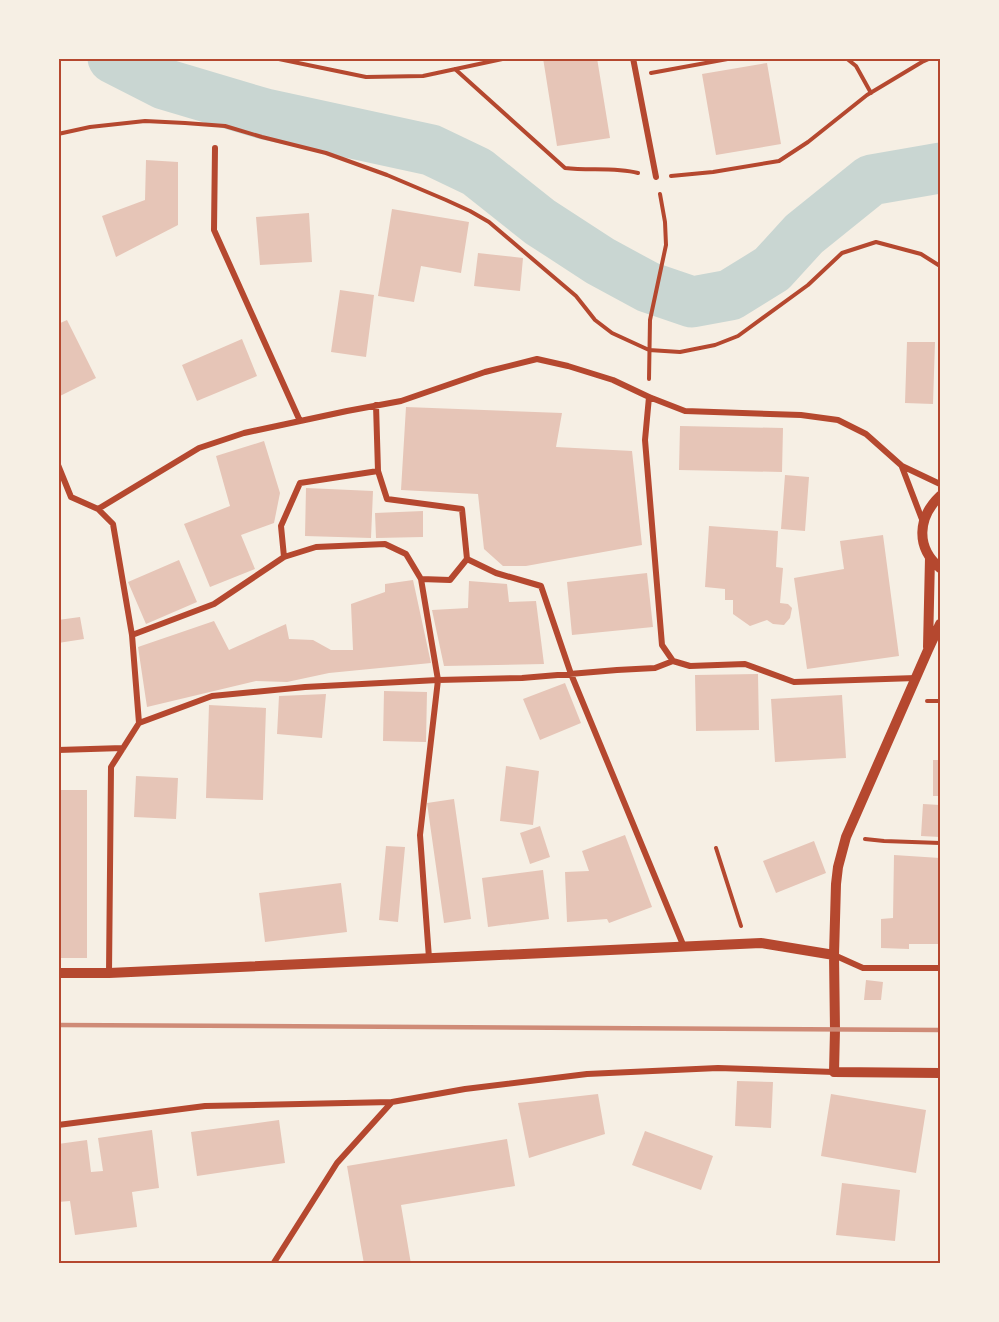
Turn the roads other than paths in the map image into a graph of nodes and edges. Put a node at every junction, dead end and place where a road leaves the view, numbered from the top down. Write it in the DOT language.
graph roads {
  1 [pos="633,58"];
  2 [pos="215,148"];
  3 [pos="656,177"];
  4 [pos="648,397"];
  5 [pos="376,405"];
  6 [pos="300,421"];
  7 [pos="58,465"];
  8 [pos="902,466"];
  9 [pos="378,471"];
  10 [pos="940,484"];
  11 [pos="940,496"];
  12 [pos="98,509"];
  13 [pos="923,522"];
  14 [pos="284,557"];
  15 [pos="930,558"];
  16 [pos="467,559"];
  17 [pos="940,568"];
  18 [pos="421,579"];
  19 [pos="940,624"];
  20 [pos="132,635"];
  21 [pos="928,650"];
  22 [pos="673,661"];
  23 [pos="571,674"];
  24 [pos="916,678"];
  25 [pos="438,680"];
  26 [pos="139,723"];
  27 [pos="123,748"];
  28 [pos="58,750"];
  29 [pos="684,946"];
  30 [pos="834,955"];
  31 [pos="429,958"];
  32 [pos="940,968"];
  33 [pos="58,973"];
  34 [pos="109,973"];
  35 [pos="834,1072"];
  36 [pos="940,1073"];
  37 [pos="392,1102"];
  38 [pos="58,1125"];
  39 [pos="273,1263"];
  1 -- 3 [label="street"];
  2 -- 6 [label="street"];
  4 -- 5 [label="street"];
  4 -- 8 [label="street"];
  4 -- 22 [label="street"];
  5 -- 6 [label="street"];
  5 -- 9 [label="street"];
  6 -- 12 [label="street"];
  7 -- 12 [label="street"];
  8 -- 10 [label="street"];
  8 -- 13 [label="street"];
  9 -- 14 [label="street"];
  9 -- 16 [label="street"];
  11 -- 13 [label="street"];
  12 -- 20 [label="street"];
  13 -- 15 [label="street"];
  14 -- 18 [label="street"];
  14 -- 20 [label="street"];
  15 -- 17 [label="street"];
  15 -- 21 [label="street"];
  16 -- 18 [label="street"];
  16 -- 23 [label="street"];
  18 -- 25 [label="street"];
  19 -- 21 [label="street"];
  20 -- 26 [label="street"];
  21 -- 24 [label="street"];
  22 -- 23 [label="street"];
  22 -- 24 [label="street"];
  23 -- 25 [label="street"];
  23 -- 29 [label="street"];
  24 -- 30 [label="street"];
  25 -- 26 [label="street"];
  25 -- 31 [label="street"];
  26 -- 27 [label="street"];
  27 -- 28 [label="street"];
  27 -- 34 [label="street"];
  29 -- 30 [label="street"];
  29 -- 31 [label="street"];
  30 -- 32 [label="street"];
  30 -- 35 [label="street"];
  31 -- 34 [label="street"];
  33 -- 34 [label="street"];
  35 -- 36 [label="street"];
  35 -- 37 [label="street"];
  37 -- 38 [label="street"];
  37 -- 39 [label="street"];
}
